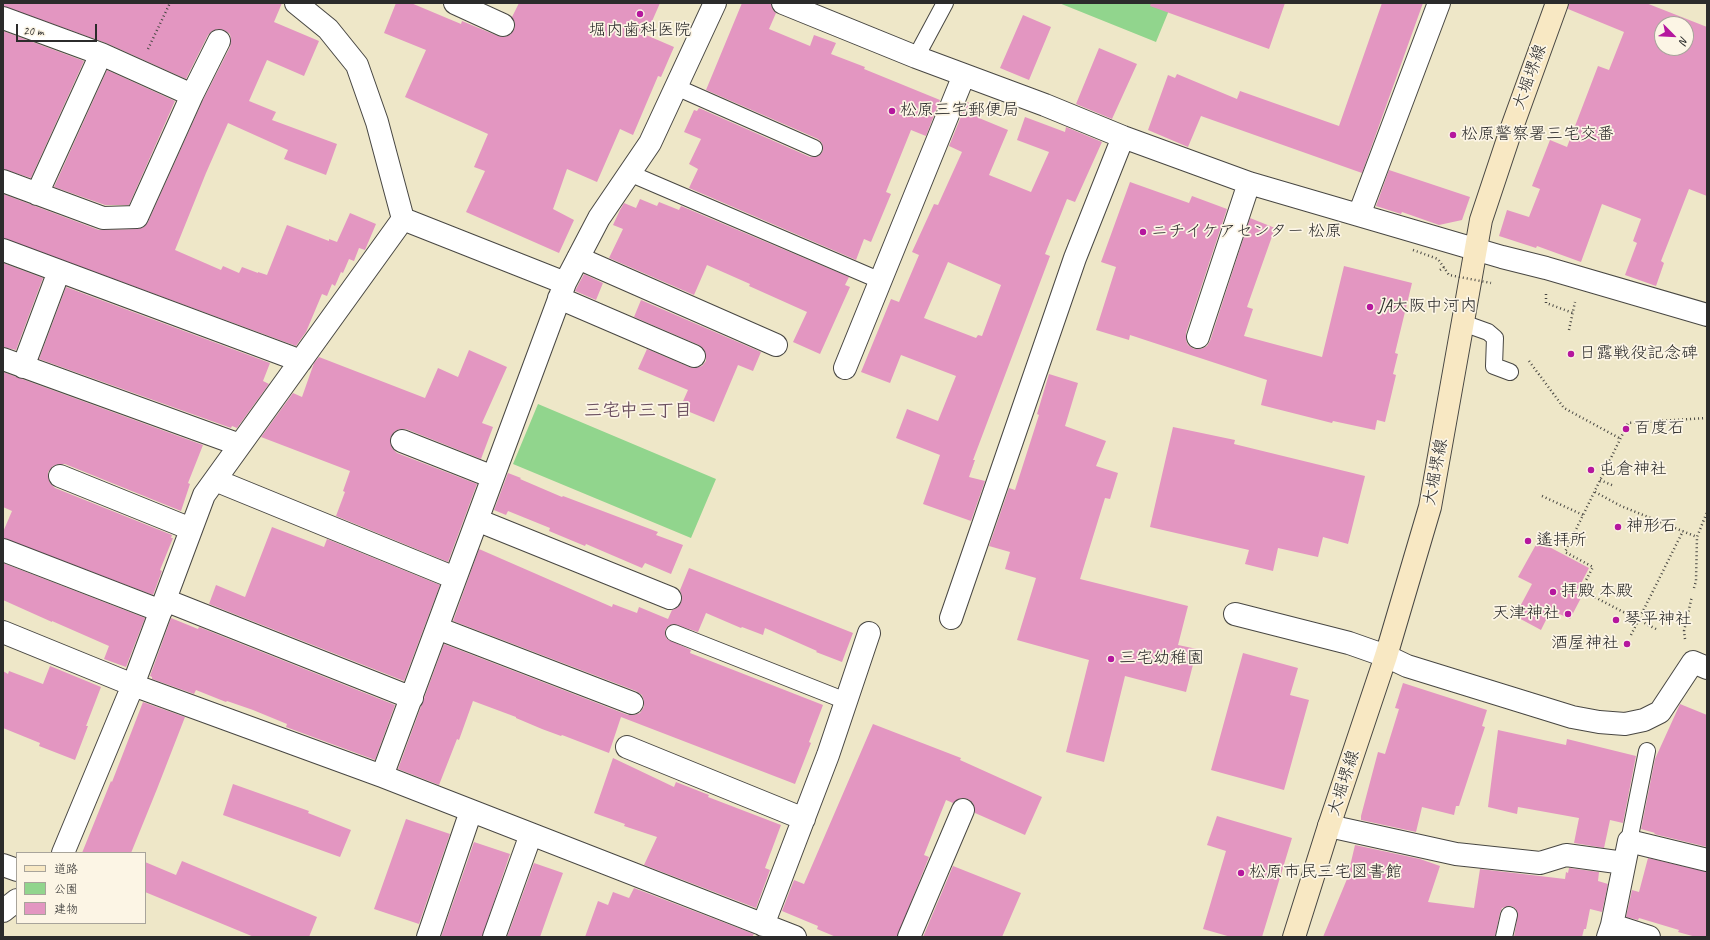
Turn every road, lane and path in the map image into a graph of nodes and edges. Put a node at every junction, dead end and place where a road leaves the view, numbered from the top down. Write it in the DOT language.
graph roads {
  1 [pos="170,3"];
  2 [pos="296,3"];
  3 [pos="455,3"];
  4 [pos="715,3"];
  5 [pos="783,3"];
  6 [pos="945,3"];
  7 [pos="1439,3"];
  8 [pos="1557,3"];
  9 [pos="3,18"];
  10 [pos="503,25"];
  11 [pos="219,41"];
  12 [pos="101,54"];
  13 [pos="916,57"];
  14 [pos="138,71"];
  15 [pos="964,75"];
  16 [pos="676,86"];
  17 [pos="192,95"];
  18 [pos="1123,137"];
  19 [pos="814,148"];
  20 [pos="630,173"];
  21 [pos="3,181"];
  22 [pos="1249,183"];
  23 [pos="37,194"];
  24 [pos="1359,216"];
  25 [pos="403,219"];
  26 [pos="1476,249"];
  27 [pos="3,250"];
  28 [pos="1413,250"];
  29 [pos="578,258"];
  30 [pos="59,271"];
  31 [pos="881,281"];
  32 [pos="1491,283"];
  33 [pos="1546,288"];
  34 [pos="562,290"];
  35 [pos="1576,296"];
  36 [pos="1573,312"];
  37 [pos="1707,314"];
  38 [pos="1463,323"];
  39 [pos="1570,330"];
  40 [pos="1198,337"];
  41 [pos="776,345"];
  42 [pos="694,356"];
  43 [pos="3,359"];
  44 [pos="1526,359"];
  45 [pos="301,361"];
  46 [pos="23,367"];
  47 [pos="845,368"];
  48 [pos="1510,372"];
  49 [pos="1707,418"];
  50 [pos="1621,439"];
  51 [pos="402,441"];
  52 [pos="240,445"];
  53 [pos="60,476"];
  54 [pos="493,477"];
  55 [pos="215,480"];
  56 [pos="1600,480"];
  57 [pos="1614,486"];
  58 [pos="1595,492"];
  59 [pos="1542,496"];
  60 [pos="1707,512"];
  61 [pos="1583,515"];
  62 [pos="477,520"];
  63 [pos="191,529"];
  64 [pos="1683,531"];
  65 [pos="1697,537"];
  66 [pos="3,550"];
  67 [pos="455,578"];
  68 [pos="1694,588"];
  69 [pos="1692,596"];
  70 [pos="670,598"];
  71 [pos="163,606"];
  72 [pos="1235,614"];
  73 [pos="951,618"];
  74 [pos="1639,620"];
  75 [pos="437,628"];
  76 [pos="1656,629"];
  77 [pos="3,632"];
  78 [pos="674,633"];
  79 [pos="869,633"];
  80 [pos="1631,635"];
  81 [pos="1386,656"];
  82 [pos="1700,665"];
  83 [pos="134,685"];
  84 [pos="412,698"];
  85 [pos="846,701"];
  86 [pos="632,703"];
  87 [pos="627,747"];
  88 [pos="1647,751"];
  89 [pos="382,776"];
  90 [pos="963,810"];
  91 [pos="471,811"];
  92 [pos="804,819"];
  93 [pos="1329,826"];
  94 [pos="531,834"];
  95 [pos="1629,841"];
  96 [pos="62,852"];
  97 [pos="1707,860"];
  98 [pos="1624,863"];
  99 [pos="3,865"];
  100 [pos="16,870"];
  101 [pos="16,901"];
  102 [pos="3,911"];
  103 [pos="1509,915"];
  104 [pos="763,925"];
  105 [pos="1610,931"];
  106 [pos="428,937"];
  107 [pos="494,937"];
  108 [pos="795,937"];
  109 [pos="909,937"];
  110 [pos="1294,937"];
  111 [pos="1504,937"];
  112 [pos="1649,937"];
  1 -- 14 [label="path"];
  2 -- 25 [label="street"];
  3 -- 10 [label="street"];
  4 -- 16 [label="street"];
  5 -- 13 [label="street"];
  6 -- 13 [label="lane"];
  7 -- 24 [label="street"];
  8 -- 26 [label="main road, 大堀堺線"];
  9 -- 12 [label="street"];
  11 -- 17 [label="street"];
  12 -- 14 [label="street"];
  12 -- 23 [label="street"];
  13 -- 15 [label="street"];
  14 -- 17 [label="street"];
  15 -- 18 [label="street"];
  15 -- 31 [label="street"];
  16 -- 19 [label="lane"];
  16 -- 20 [label="street"];
  17 -- 23 [label="street"];
  18 -- 22 [label="street"];
  18 -- 73 [label="street"];
  20 -- 29 [label="street"];
  20 -- 31 [label="lane"];
  21 -- 23 [label="street"];
  22 -- 24 [label="street"];
  22 -- 40 [label="street"];
  24 -- 26 [label="street"];
  25 -- 34 [label="street"];
  25 -- 45 [label="street"];
  26 -- 37 [label="street"];
  26 -- 38 [label="main road, 大堀堺線"];
  27 -- 30 [label="street"];
  28 -- 32 [label="path, bridge"];
  29 -- 34 [label="street"];
  29 -- 41 [label="street"];
  30 -- 45 [label="street"];
  30 -- 46 [label="street"];
  31 -- 47 [label="street"];
  33 -- 36 [label="path"];
  34 -- 42 [label="street"];
  34 -- 54 [label="street"];
  35 -- 36 [label="path"];
  36 -- 39 [label="path"];
  38 -- 48 [label="lane"];
  38 -- 81 [label="main road, 大堀堺線"];
  43 -- 46 [label="street"];
  44 -- 50 [label="path"];
  45 -- 52 [label="street"];
  46 -- 52 [label="street"];
  49 -- 50 [label="path"];
  50 -- 56 [label="path"];
  51 -- 54 [label="street"];
  52 -- 55 [label="street"];
  53 -- 63 [label="street"];
  54 -- 62 [label="street"];
  55 -- 63 [label="street"];
  55 -- 67 [label="street"];
  56 -- 57 [label="path"];
  56 -- 58 [label="path"];
  58 -- 61 [label="path"];
  58 -- 64 [label="path"];
  59 -- 61 [label="path"];
  60 -- 65 [label="path"];
  61 -- 74 [label="path"];
  62 -- 67 [label="street"];
  62 -- 70 [label="street"];
  63 -- 71 [label="street"];
  64 -- 65 [label="path"];
  64 -- 74 [label="path"];
  65 -- 68 [label="path"];
  66 -- 71 [label="street"];
  67 -- 75 [label="street"];
  69 -- 82 [label="path"];
  71 -- 83 [label="street"];
  71 -- 84 [label="street"];
  72 -- 81 [label="street"];
  74 -- 76 [label="path"];
  74 -- 80 [label="path"];
  75 -- 84 [label="street"];
  75 -- 86 [label="street"];
  77 -- 83 [label="street"];
  78 -- 85 [label="lane"];
  79 -- 85 [label="street"];
  81 -- 82 [label="street"];
  81 -- 93 [label="main road, 大堀堺線"];
  83 -- 89 [label="street"];
  83 -- 96 [label="street"];
  84 -- 89 [label="street"];
  85 -- 92 [label="street"];
  87 -- 92 [label="street"];
  88 -- 95 [label="lane"];
  89 -- 91 [label="street"];
  90 -- 109 [label="street"];
  91 -- 94 [label="street"];
  91 -- 106 [label="street"];
  92 -- 104 [label="street"];
  93 -- 98 [label="street"];
  93 -- 110 [label="main road, 大堀堺線"];
  94 -- 104 [label="street"];
  94 -- 107 [label="street"];
  95 -- 97 [label="street"];
  95 -- 98 [label="street"];
  98 -- 105 [label="street"];
  99 -- 100 [label="street"];
  101 -- 102 [label="street"];
  103 -- 111 [label="lane"];
  104 -- 108 [label="street"];
  105 -- 112 [label="street"];
}
